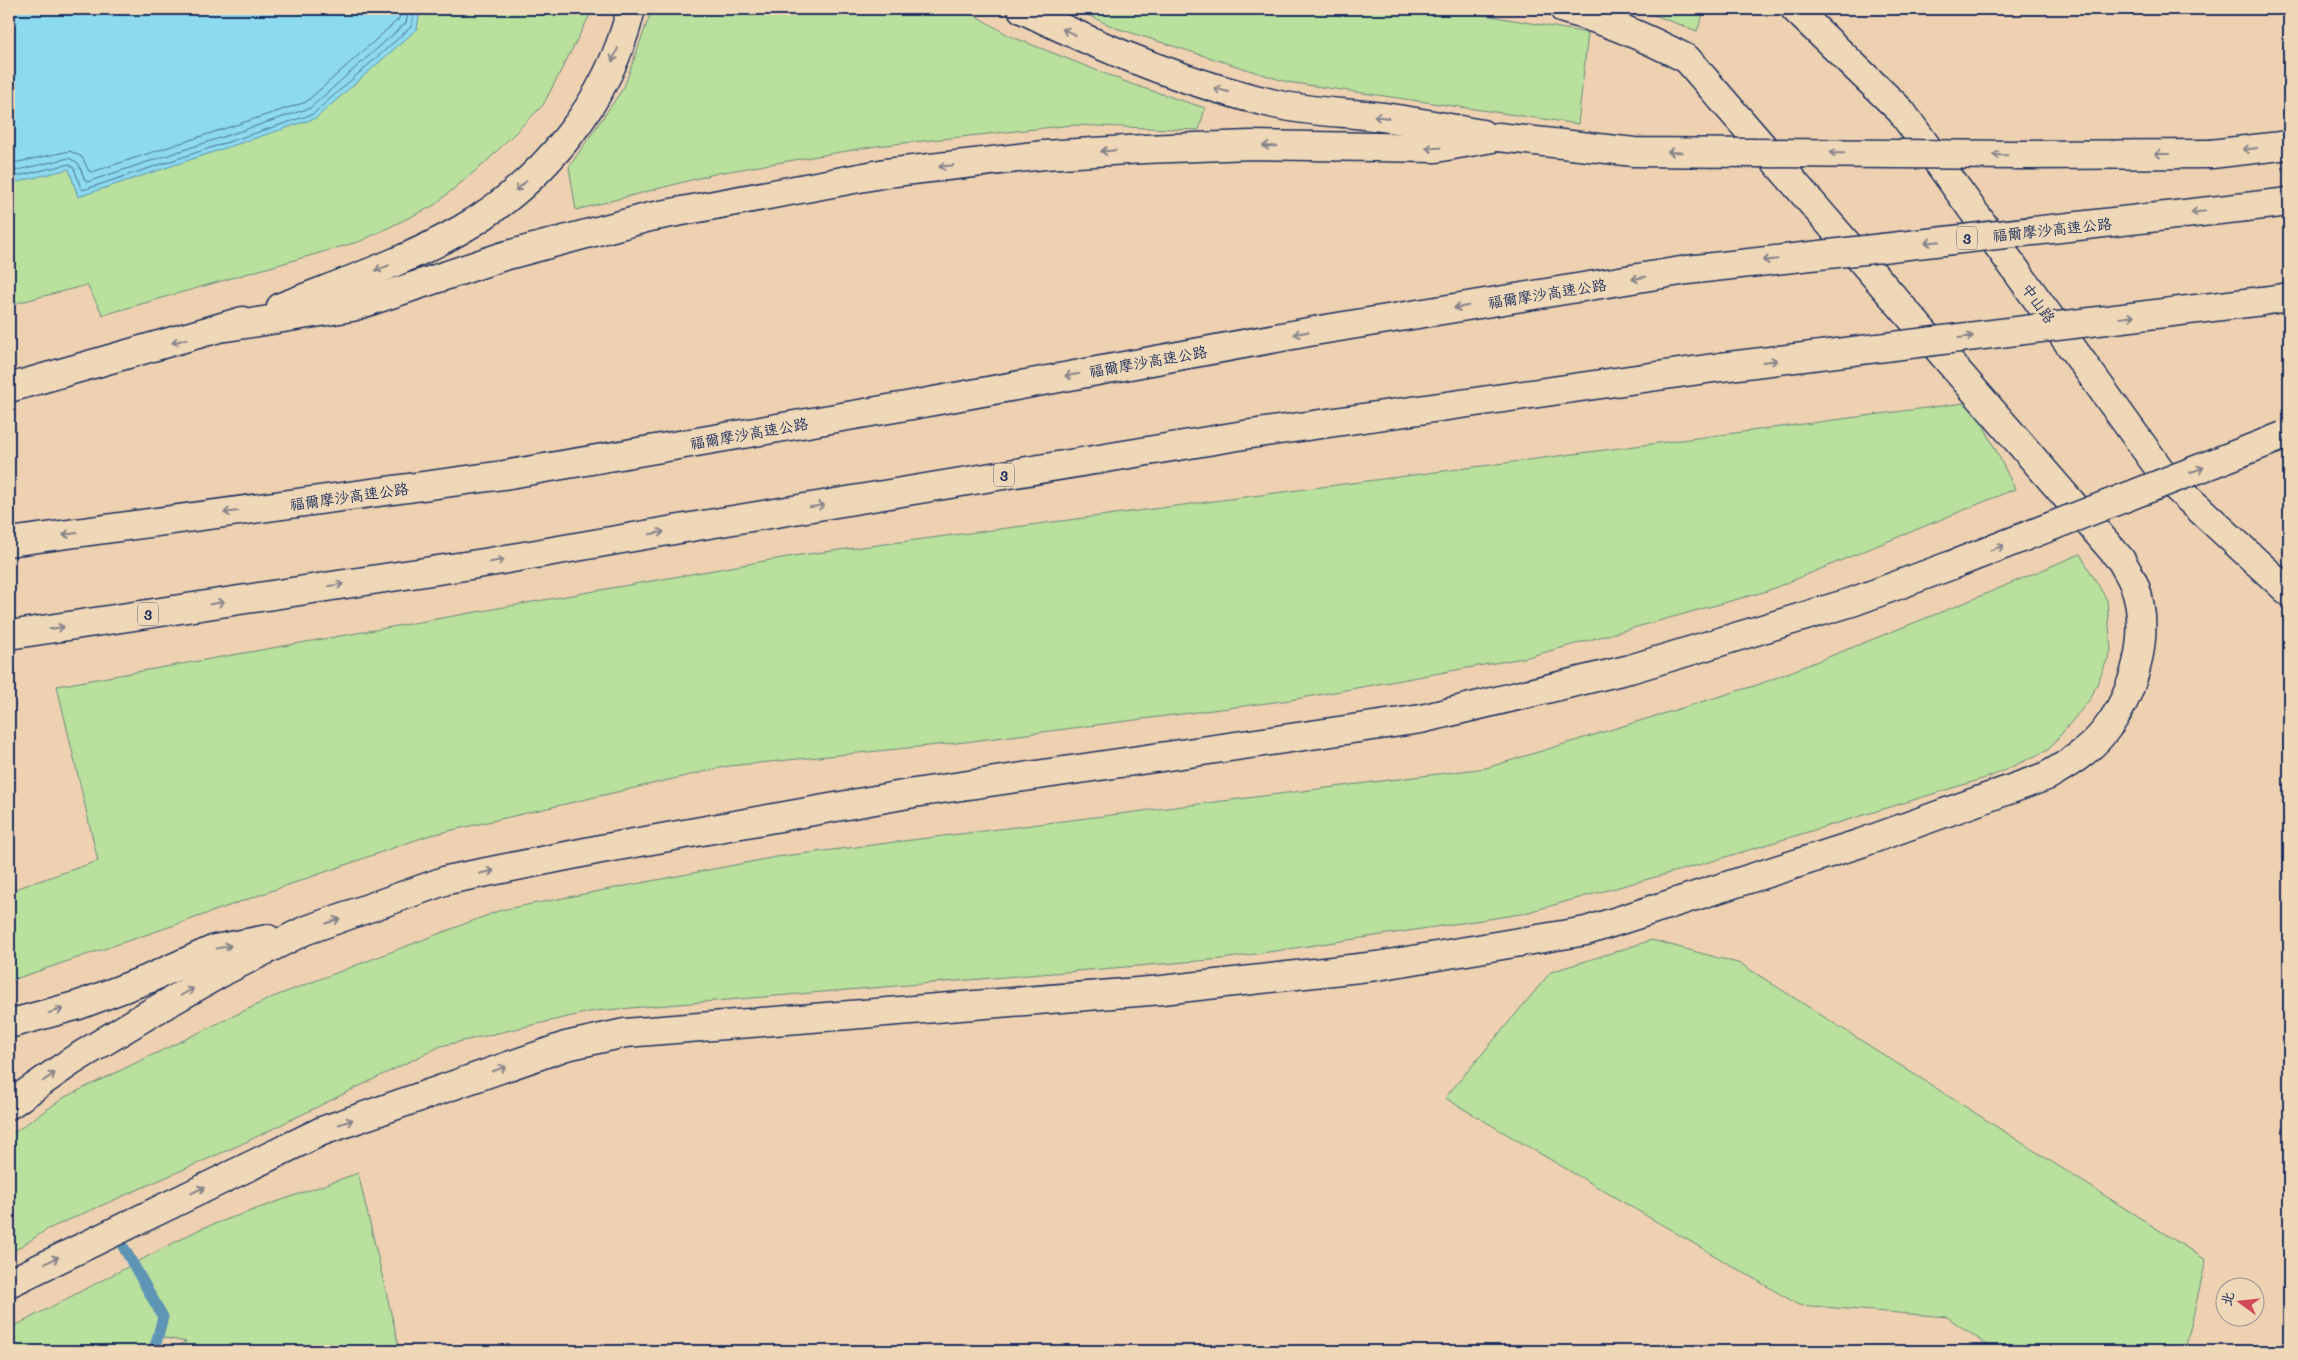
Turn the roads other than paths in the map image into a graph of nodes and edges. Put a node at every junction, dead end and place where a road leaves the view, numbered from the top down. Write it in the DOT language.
graph roads {
  1 [pos="631,9"];
  2 [pos="1022,9"];
  3 [pos="1564,9"];
  4 [pos="1795,9"];
  5 [pos="1498,137"];
  6 [pos="2289,145"];
  7 [pos="2289,202"];
  8 [pos="2289,297"];
  9 [pos="226,328"];
  10 [pos="9,388"];
  11 [pos="2286,435"];
  12 [pos="9,542"];
  13 [pos="2289,592"];
  14 [pos="9,635"];
  15 [pos="304,931"];
  16 [pos="9,1024"];
  17 [pos="9,1105"];
  18 [pos="9,1283"];
  1 -- 9 [label="main road, one-way"];
  5 -- 2 [label="main road, one-way"];
  18 -- 3 [label="main road, one-way"];
  4 -- 13 [label="main road, 中山路"];
  6 -- 5 [label="main road, one-way, bridge"];
  5 -- 9 [label="main road, one-way"];
  7 -- 12 [label="main road, 福爾摩沙高速公路 / 3, one-way, bridge"];
  14 -- 8 [label="main road, 3, one-way, bridge"];
  9 -- 10 [label="main road, one-way"];
  15 -- 11 [label="main road, one-way, bridge"];
  16 -- 15 [label="main road, one-way"];
  17 -- 15 [label="main road, one-way"];
}
